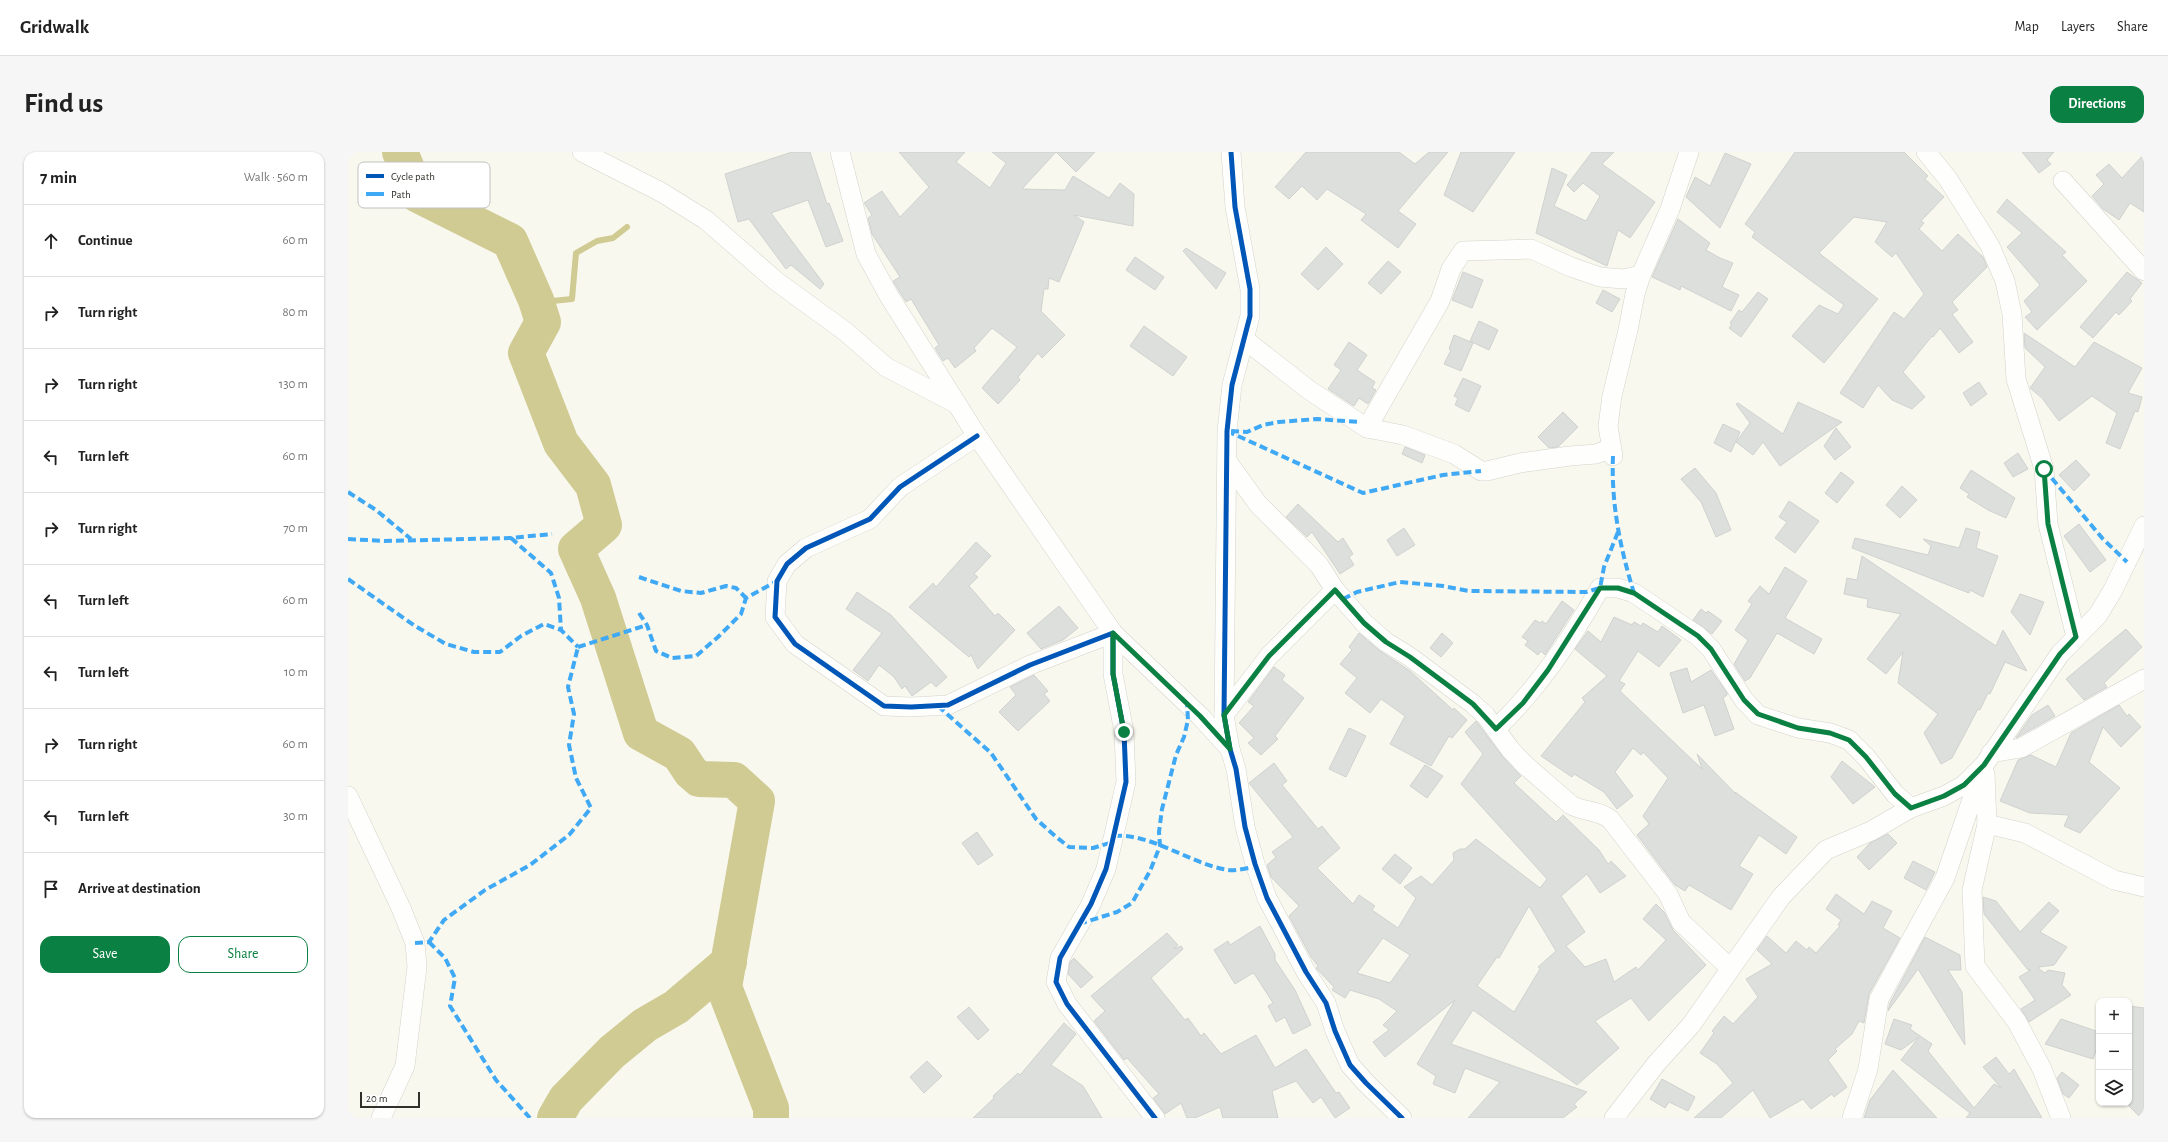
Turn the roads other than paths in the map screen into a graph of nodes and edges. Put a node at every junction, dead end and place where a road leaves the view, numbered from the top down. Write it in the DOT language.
graph roads {
  1 [pos="582,152"];
  2 [pos="840,152"];
  3 [pos="1231,152"];
  4 [pos="1689,152"];
  5 [pos="1926,152"];
  6 [pos="2063,181"];
  7 [pos="2144,271"];
  8 [pos="1641,275"];
  9 [pos="1244,339"];
  10 [pos="957,404"];
  11 [pos="1367,428"];
  12 [pos="977,436"];
  13 [pos="1227,461"];
  14 [pos="2144,526"];
  15 [pos="1335,590"];
  16 [pos="1113,633"];
  17 [pos="2076,637"];
  18 [pos="2144,679"];
  19 [pos="1224,715"];
  20 [pos="1496,729"];
  21 [pos="1230,749"];
  22 [pos="1988,759"];
  23 [pos="348,796"];
  24 [pos="1911,808"];
  25 [pos="1987,824"];
  26 [pos="2144,887"];
  27 [pos="1730,968"];
  28 [pos="1615,1117"];
  29 [pos="381,1118"];
  30 [pos="1155,1118"];
  31 [pos="1402,1118"];
  32 [pos="1852,1118"];
  33 [pos="2061,1118"];
  1 -- 10 [label="street"];
  2 -- 10 [label="street"];
  3 -- 9 [label="street"];
  4 -- 8 [label="street"];
  5 -- 17 [label="street"];
  6 -- 7 [label="street"];
  8 -- 11 [label="street"];
  8 -- 11 [label="street"];
  9 -- 11 [label="street"];
  9 -- 13 [label="street"];
  10 -- 12 [label="street"];
  12 -- 16 [label="street"];
  12 -- 16 [label="street"];
  13 -- 15 [label="street"];
  13 -- 19 [label="street"];
  14 -- 17 [label="street"];
  15 -- 19 [label="street"];
  15 -- 20 [label="street"];
  16 -- 21 [label="street"];
  16 -- 30 [label="street"];
  17 -- 22 [label="street"];
  18 -- 22 [label="street"];
  19 -- 21 [label="street"];
  20 -- 24 [label="street"];
  20 -- 27 [label="street"];
  21 -- 31 [label="street"];
  22 -- 24 [label="street"];
  22 -- 25 [label="street"];
  22 -- 32 [label="street"];
  23 -- 29 [label="street"];
  24 -- 27 [label="street"];
  25 -- 26 [label="street"];
  25 -- 33 [label="street"];
  27 -- 28 [label="street"];
}
